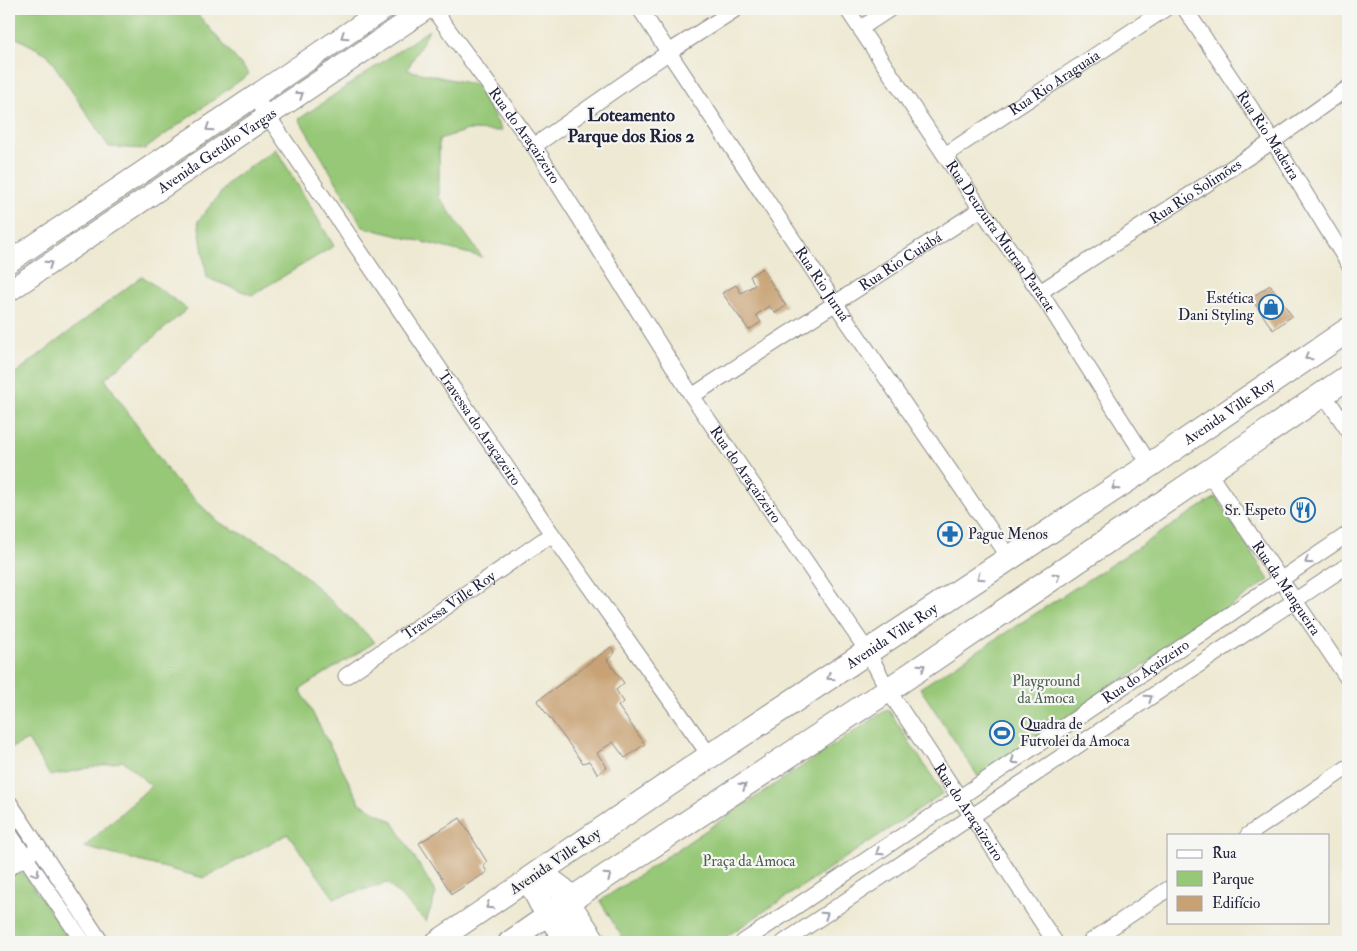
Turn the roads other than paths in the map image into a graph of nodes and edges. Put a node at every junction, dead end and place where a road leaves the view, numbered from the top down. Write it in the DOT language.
graph roads {
  1 [pos="384,9"];
  2 [pos="426,9"];
  3 [pos="433,9"];
  4 [pos="640,9"];
  5 [pos="736,9"];
  6 [pos="847,9"];
  7 [pos="890,9"];
  8 [pos="1165,9"];
  9 [pos="1185,9"];
  10 [pos="861,28"];
  11 [pos="669,52"];
  12 [pos="1348,88"];
  13 [pos="255,97"];
  14 [pos="269,116"];
  15 [pos="1273,141"];
  16 [pos="534,146"];
  17 [pos="945,156"];
  18 [pos="981,209"];
  19 [pos="9,262"];
  20 [pos="1348,263"];
  21 [pos="9,291"];
  22 [pos="1040,292"];
  23 [pos="835,302"];
  24 [pos="1348,330"];
  25 [pos="1348,377"];
  26 [pos="1323,393"];
  27 [pos="692,396"];
  28 [pos="1348,430"];
  29 [pos="1150,465"];
  30 [pos="1208,472"];
  31 [pos="552,534"];
  32 [pos="1348,534"];
  33 [pos="1009,558"];
  34 [pos="1348,565"];
  35 [pos="1280,579"];
  36 [pos="1294,600"];
  37 [pos="868,652"];
  38 [pos="346,676"];
  39 [pos="1348,679"];
  40 [pos="888,690"];
  41 [pos="710,756"];
  42 [pos="1348,767"];
  43 [pos="959,798"];
  44 [pos="9,802"];
  45 [pos="972,817"];
  46 [pos="9,833"];
  47 [pos="1249,834"];
  48 [pos="39,848"];
  49 [pos="25,857"];
  50 [pos="9,868"];
  51 [pos="534,876"];
  52 [pos="1167,890"];
  53 [pos="558,909"];
  54 [pos="83,942"];
  55 [pos="101,942"];
  56 [pos="436,942"];
  57 [pos="509,942"];
  58 [pos="568,942"];
  59 [pos="594,942"];
  60 [pos="743,942"];
  61 [pos="784,942"];
  62 [pos="1055,942"];
  63 [pos="1090,942"];
  1 -- 13 [label="main road, Avenida Getúlio Vargas, one-way"];
  14 -- 2 [label="main road, Avenida Getúlio Vargas, one-way"];
  3 -- 16 [label="street, Rua do Araçaizeiro"];
  4 -- 11 [label="street, Rua Rio Juruá"];
  5 -- 11 [label="street"];
  6 -- 10 [label="street, Rua Deuzuita Mutran Paracat"];
  7 -- 10 [label="street"];
  8 -- 17 [label="street, Rua Rio Araguaia"];
  9 -- 15 [label="street, Rua Rio Madeira"];
  10 -- 17 [label="street, Rua Deuzuita Mutran Paracat"];
  11 -- 16 [label="street"];
  11 -- 23 [label="street, Rua Rio Juruá"];
  12 -- 15 [label="street, Rua Rio Solimões"];
  13 -- 14 [label="street, Travessa do Araçazeiro"];
  13 -- 19 [label="main road, Avenida Getúlio Vargas, one-way"];
  21 -- 14 [label="main road, Avenida Getúlio Vargas, one-way"];
  14 -- 31 [label="street, Travessa do Araçazeiro"];
  15 -- 20 [label="street, Rua Rio Madeira"];
  15 -- 22 [label="street, Rua Rio Solimões"];
  16 -- 27 [label="street, Rua do Araçaizeiro"];
  17 -- 18 [label="street, Rua Deuzuita Mutran Paracat"];
  18 -- 22 [label="street, Rua Deuzuita Mutran Paracat"];
  18 -- 23 [label="street, Rua Rio Cuiabá"];
  22 -- 29 [label="street, Rua Deuzuita Mutran Paracat"];
  23 -- 27 [label="street, Rua Rio Cuiabá"];
  23 -- 33 [label="street, Rua Rio Juruá"];
  24 -- 29 [label="main road, Avenida Ville Roy, one-way"];
  25 -- 26 [label="main road"];
  26 -- 28 [label="street"];
  26 -- 30 [label="main road"];
  27 -- 37 [label="street, Rua do Araçaizeiro"];
  29 -- 33 [label="main road, Avenida Ville Roy, one-way"];
  30 -- 35 [label="street, Rua da Mangueira"];
  40 -- 30 [label="main road, one-way"];
  31 -- 38 [label="street, Travessa Ville Roy"];
  31 -- 41 [label="street, Travessa do Araçazeiro"];
  32 -- 35 [label="street, Rua do Açaizeiro, one-way"];
  33 -- 37 [label="main road, Avenida Ville Roy, one-way"];
  34 -- 36 [label="street, Rua do Açaizeiro"];
  35 -- 36 [label="street, Rua da Mangueira"];
  35 -- 43 [label="street, Rua do Açaizeiro, one-way"];
  36 -- 39 [label="street, Rua da Mangueira"];
  45 -- 36 [label="street, Rua do Açaizeiro, one-way"];
  37 -- 40 [label="street, Rua do Araçaizeiro"];
  37 -- 41 [label="main road, Avenida Ville Roy, one-way"];
  40 -- 43 [label="street, Rua do Araçaizeiro"];
  53 -- 40 [label="main road, one-way"];
  41 -- 51 [label="main road, Avenida Ville Roy"];
  42 -- 47 [label="street"];
  43 -- 45 [label="street, Rua do Araçaizeiro"];
  43 -- 60 [label="street, Rua do Açaizeiro, one-way"];
  44 -- 48 [label="street"];
  61 -- 45 [label="street, Rua do Açaizeiro, one-way"];
  45 -- 62 [label="street, Rua do Araçaizeiro"];
  46 -- 49 [label="street"];
  48 -- 49 [label="street"];
  48 -- 55 [label="street"];
  49 -- 50 [label="street"];
  49 -- 54 [label="street, one-way"];
  51 -- 53 [label="main road"];
  51 -- 56 [label="main road, Avenida Ville Roy, one-way"];
  52 -- 63 [label="street"];
  53 -- 57 [label="main road"];
  53 -- 58 [label="main road"];
  53 -- 59 [label="main road"];
}
